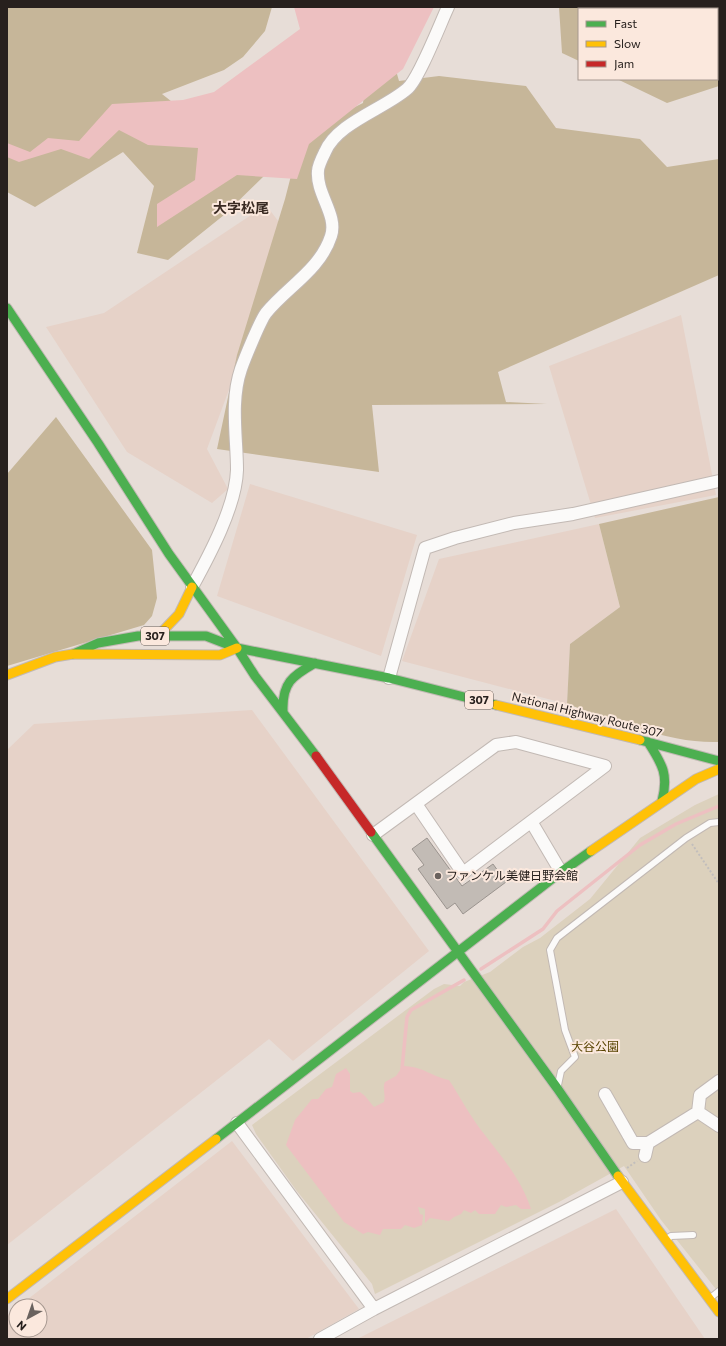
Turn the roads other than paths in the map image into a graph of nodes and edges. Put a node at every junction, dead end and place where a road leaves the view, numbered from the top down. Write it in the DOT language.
graph roads {
  1 [pos="448,7"];
  2 [pos="7,308"];
  3 [pos="719,481"];
  4 [pos="192,587"];
  5 [pos="158,636"];
  6 [pos="237,648"];
  7 [pos="73,654"];
  8 [pos="315,664"];
  9 [pos="7,675"];
  10 [pos="389,678"];
  11 [pos="283,711"];
  12 [pos="648,742"];
  13 [pos="719,761"];
  14 [pos="719,769"];
  15 [pos="662,801"];
  16 [pos="416,804"];
  17 [pos="719,822"];
  18 [pos="532,823"];
  19 [pos="373,835"];
  20 [pos="561,872"];
  21 [pos="457,952"];
  22 [pos="719,1081"];
  23 [pos="557,1088"];
  24 [pos="605,1094"];
  25 [pos="698,1112"];
  26 [pos="238,1123"];
  27 [pos="719,1126"];
  28 [pos="648,1144"];
  29 [pos="645,1156"];
  30 [pos="622,1182"];
  31 [pos="693,1235"];
  32 [pos="666,1240"];
  33 [pos="719,1291"];
  34 [pos="7,1299"];
  35 [pos="709,1299"];
  36 [pos="374,1309"];
  37 [pos="719,1312"];
  38 [pos="320,1339"];
  1 -- 4 [label="street"];
  2 -- 4 [label="main road"];
  3 -- 10 [label="street"];
  4 -- 5 [label="main road"];
  4 -- 6 [label="main road"];
  5 -- 6 [label="main road, National Highway Route 307 / 307"];
  5 -- 7 [label="main road, National Highway Route 307 / 307"];
  6 -- 7 [label="main road, National Highway Route 307 / 307"];
  6 -- 8 [label="main road, National Highway Route 307 / 307"];
  6 -- 11 [label="main road"];
  7 -- 9 [label="main road, National Highway Route 307 / 307"];
  8 -- 10 [label="main road, National Highway Route 307 / 307"];
  8 -- 11 [label="main road"];
  10 -- 12 [label="main road, National Highway Route 307 / 307"];
  11 -- 19 [label="main road"];
  12 -- 13 [label="main road, National Highway Route 307 / 307"];
  12 -- 15 [label="main road"];
  14 -- 15 [label="main road"];
  15 -- 20 [label="main road"];
  16 -- 18 [label="street"];
  16 -- 18 [label="street"];
  16 -- 19 [label="street"];
  17 -- 23 [label="lane"];
  18 -- 20 [label="street"];
  19 -- 21 [label="main road"];
  20 -- 21 [label="main road"];
  21 -- 23 [label="main road"];
  21 -- 26 [label="main road"];
  22 -- 25 [label="street"];
  23 -- 30 [label="main road"];
  24 -- 28 [label="street"];
  25 -- 27 [label="street"];
  25 -- 28 [label="street"];
  26 -- 34 [label="main road"];
  26 -- 36 [label="street"];
  28 -- 29 [label="street"];
  30 -- 32 [label="main road"];
  30 -- 36 [label="street"];
  31 -- 32 [label="lane"];
  32 -- 35 [label="main road"];
  33 -- 35 [label="lane"];
  35 -- 37 [label="main road"];
  36 -- 38 [label="street"];
}
